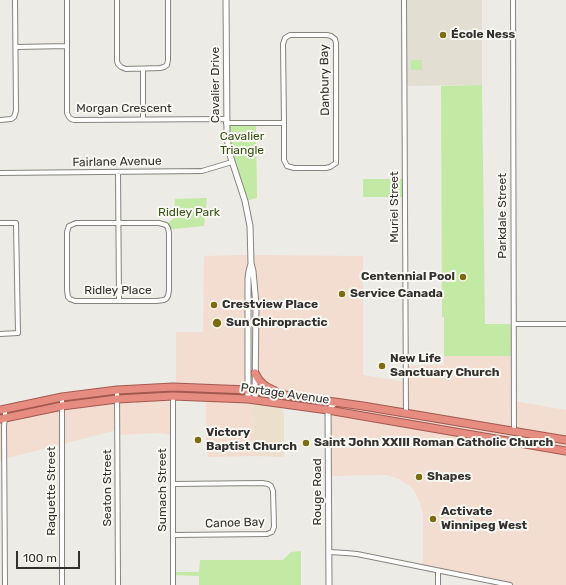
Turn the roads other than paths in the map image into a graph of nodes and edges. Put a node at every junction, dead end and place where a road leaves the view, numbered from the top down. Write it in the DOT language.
graph roads {
  1 [pos="15,0"];
  2 [pos="67,0"];
  3 [pos="117,0"];
  4 [pos="168,0"];
  5 [pos="226,0"];
  6 [pos="404,0"];
  7 [pos="513,0"];
  8 [pos="67,46"];
  9 [pos="16,47"];
  10 [pos="143,69"];
  11 [pos="143,119"];
  12 [pos="0,120"];
  13 [pos="226,121"];
  14 [pos="284,123"];
  15 [pos="232,162"];
  16 [pos="118,172"];
  17 [pos="0,173"];
  18 [pos="0,223"];
  19 [pos="118,223"];
  20 [pos="251,263"];
  21 [pos="119,301"];
  22 [pos="514,324"];
  23 [pos="566,324"];
  24 [pos="0,334"];
  25 [pos="255,373"];
  26 [pos="117,390"];
  27 [pos="252,390"];
  28 [pos="281,394"];
  29 [pos="173,396"];
  30 [pos="62,397"];
  31 [pos="117,399"];
  32 [pos="252,399"];
  33 [pos="333,401"];
  34 [pos="62,406"];
  35 [pos="316,408"];
  36 [pos="2,409"];
  37 [pos="328,410"];
  38 [pos="406,413"];
  39 [pos="2,418"];
  40 [pos="514,432"];
  41 [pos="566,440"];
  42 [pos="566,451"];
  43 [pos="174,484"];
  44 [pos="173,535"];
  45 [pos="328,552"];
  46 [pos="438,571"];
  47 [pos="5,585"];
  48 [pos="62,585"];
  49 [pos="118,585"];
  50 [pos="173,585"];
  51 [pos="329,585"];
  52 [pos="438,585"];
  53 [pos="510,585"];
  1 -- 9 [label="street"];
  2 -- 8 [label="street, Morgan Crescent"];
  3 -- 10 [label="street"];
  4 -- 10 [label="street"];
  5 -- 13 [label="street, Cavalier Drive"];
  6 -- 38 [label="street, Muriel Street"];
  7 -- 22 [label="street, Parkdale Street"];
  8 -- 9 [label="street"];
  8 -- 11 [label="street, Morgan Crescent"];
  9 -- 12 [label="street"];
  10 -- 11 [label="street"];
  11 -- 13 [label="street, Morgan Crescent"];
  13 -- 14 [label="street"];
  13 -- 15 [label="street, Cavalier Drive"];
  14 -- 14 [label="street, Danbury Bay"];
  15 -- 16 [label="street, Fairlane Avenue"];
  15 -- 20 [label="street, Cavalier Drive"];
  16 -- 17 [label="street, Fairlane Avenue"];
  16 -- 19 [label="street"];
  18 -- 24 [label="street"];
  19 -- 21 [label="street"];
  19 -- 21 [label="street, Ridley Place"];
  19 -- 21 [label="street, Ridley Place"];
  20 -- 25 [label="street, Cavalier Drive"];
  20 -- 27 [label="street, Cavalier Drive"];
  22 -- 23 [label="street"];
  22 -- 40 [label="street, Parkdale Street"];
  25 -- 27 [label="street, Cavalier Drive"];
  25 -- 28 [label="highway"];
  26 -- 27 [label="highway, Portage Avenue"];
  26 -- 30 [label="highway, Portage Avenue"];
  26 -- 31 [label="street, Seaton Street"];
  27 -- 28 [label="highway, Portage Avenue"];
  27 -- 32 [label="street, Cavalier Drive"];
  28 -- 33 [label="highway, Portage Avenue"];
  29 -- 31 [label="highway, Portage Avenue"];
  29 -- 32 [label="highway, Portage Avenue"];
  29 -- 43 [label="street, Sumach Street"];
  30 -- 34 [label="street, Raquette Street"];
  30 -- 36 [label="highway, Portage Avenue"];
  31 -- 34 [label="highway, Portage Avenue"];
  31 -- 49 [label="street, Seaton Street"];
  32 -- 35 [label="highway, Portage Avenue"];
  33 -- 35 [label="highway"];
  33 -- 37 [label="street"];
  33 -- 38 [label="highway, Portage Avenue"];
  34 -- 39 [label="highway, Portage Avenue"];
  34 -- 48 [label="street, Raquette Street"];
  35 -- 37 [label="highway, Portage Avenue"];
  36 -- 39 [label="street"];
  37 -- 42 [label="highway, Portage Avenue"];
  37 -- 45 [label="street, Rouge Road"];
  38 -- 40 [label="highway, Portage Avenue"];
  39 -- 47 [label="street"];
  40 -- 41 [label="highway, Portage Avenue"];
  43 -- 44 [label="street, Sumach Street"];
  43 -- 44 [label="street, Canoe Bay"];
  44 -- 50 [label="street, Sumach Street"];
  45 -- 46 [label="street"];
  45 -- 51 [label="street, Rouge Road"];
  46 -- 52 [label="street"];
  46 -- 53 [label="street"];
}
